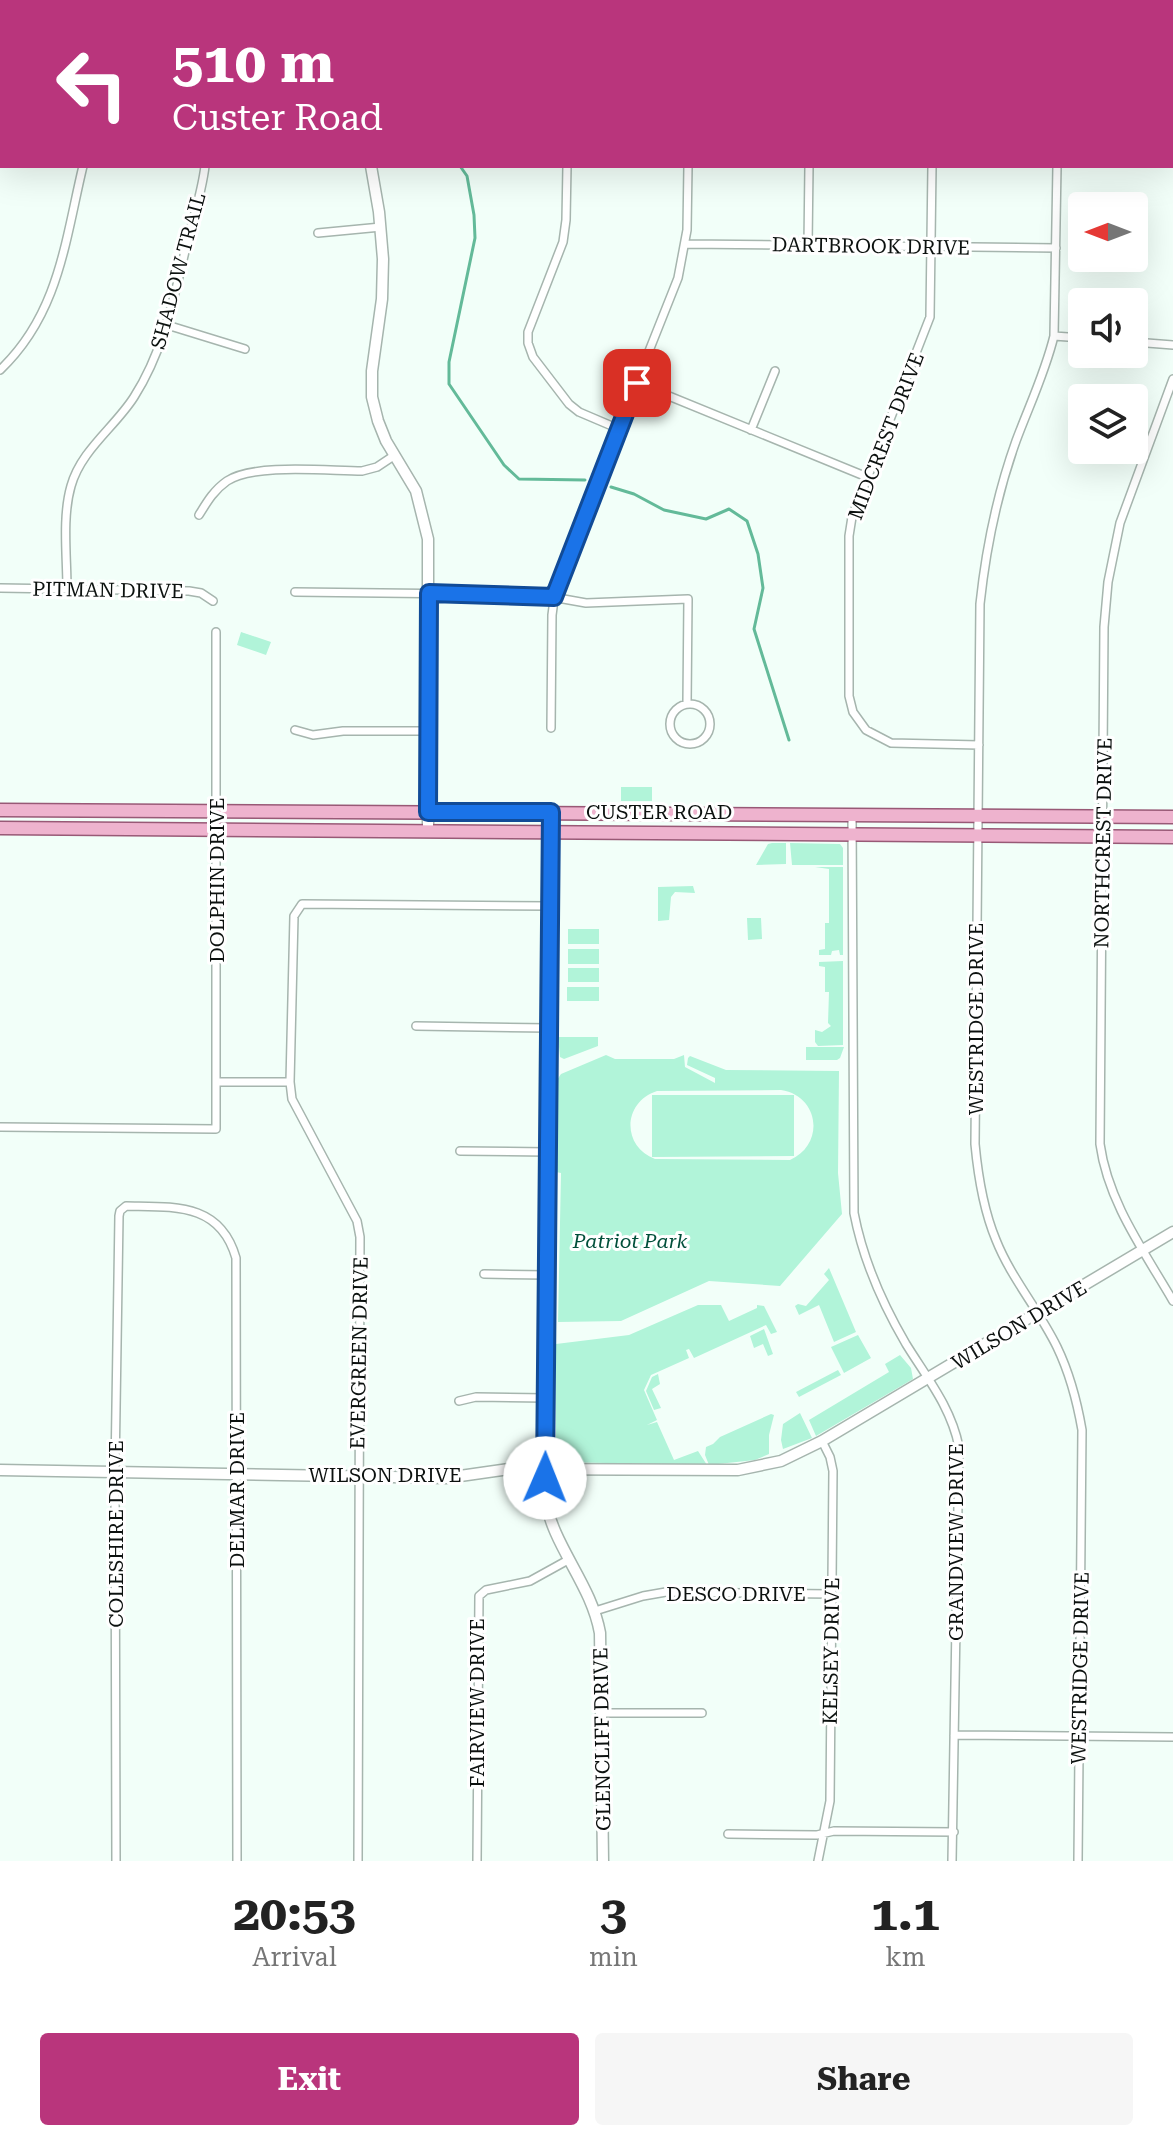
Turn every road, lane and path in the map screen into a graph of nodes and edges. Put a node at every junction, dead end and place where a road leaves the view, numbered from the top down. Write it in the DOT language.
graph roads {
  1 [pos="83,168"];
  2 [pos="205,168"];
  3 [pos="371,168"];
  4 [pos="567,168"];
  5 [pos="688,168"];
  6 [pos="809,168"];
  7 [pos="932,168"];
  8 [pos="1057,168"];
  9 [pos="381,227"];
  10 [pos="318,233"];
  11 [pos="685,244"];
  12 [pos="808,245"];
  13 [pos="931,247"];
  14 [pos="1056,248"];
  15 [pos="167,325"];
  16 [pos="1054,336"];
  17 [pos="1068,337"];
  18 [pos="1148,343"];
  19 [pos="1173,345"];
  20 [pos="245,349"];
  21 [pos="0,370"];
  22 [pos="775,371"];
  23 [pos="1173,379"];
  24 [pos="637,383"];
  25 [pos="619,429"];
  26 [pos="751,430"];
  27 [pos="395,455"];
  28 [pos="867,477"];
  29 [pos="199,515"];
  30 [pos="0,588"];
  31 [pos="67,589"];
  32 [pos="295,592"];
  33 [pos="429,593"];
  34 [pos="554,597"];
  35 [pos="213,601"];
  36 [pos="216,632"];
  37 [pos="687,703"];
  38 [pos="551,728"];
  39 [pos="295,730"];
  40 [pos="428,731"];
  41 [pos="979,745"];
  42 [pos="0,810"];
  43 [pos="80,811"];
  44 [pos="217,811"];
  45 [pos="428,812"];
  46 [pos="551,812"];
  47 [pos="852,815"];
  48 [pos="978,816"];
  49 [pos="1104,816"];
  50 [pos="1173,817"];
  51 [pos="0,828"];
  52 [pos="80,828"];
  53 [pos="217,829"];
  54 [pos="428,830"];
  55 [pos="551,831"];
  56 [pos="852,834"];
  57 [pos="978,835"];
  58 [pos="1104,835"];
  59 [pos="1173,837"];
  60 [pos="551,906"];
  61 [pos="416,1026"];
  62 [pos="549,1028"];
  63 [pos="216,1082"];
  64 [pos="290,1082"];
  65 [pos="0,1127"];
  66 [pos="460,1151"];
  67 [pos="548,1152"];
  68 [pos="122,1208"];
  69 [pos="1173,1232"];
  70 [pos="1143,1250"];
  71 [pos="484,1274"];
  72 [pos="547,1275"];
  73 [pos="1173,1301"];
  74 [pos="1037,1314"];
  75 [pos="930,1379"];
  76 [pos="546,1398"];
  77 [pos="459,1401"];
  78 [pos="822,1441"];
  79 [pos="0,1470"];
  80 [pos="545,1470"];
  81 [pos="115,1471"];
  82 [pos="237,1473"];
  83 [pos="358,1477"];
  84 [pos="568,1560"];
  85 [pos="831,1594"];
  86 [pos="595,1611"];
  87 [pos="603,1713"];
  88 [pos="702,1713"];
  89 [pos="954,1735"];
  90 [pos="1079,1735"];
  91 [pos="1173,1737"];
  92 [pos="954,1832"];
  93 [pos="825,1833"];
  94 [pos="728,1834"];
  95 [pos="116,1861"];
  96 [pos="237,1861"];
  97 [pos="358,1861"];
  98 [pos="477,1861"];
  99 [pos="603,1861"];
  100 [pos="818,1861"];
  101 [pos="952,1861"];
  102 [pos="1078,1861"];
  1 -- 21 [label="street"];
  2 -- 15 [label="street, SHADOW TRAIL"];
  3 -- 9 [label="street"];
  4 -- 25 [label="street"];
  5 -- 11 [label="street"];
  6 -- 12 [label="street"];
  7 -- 13 [label="street, MIDCREST DRIVE"];
  8 -- 14 [label="street, WESTRIDGE DRIVE"];
  9 -- 10 [label="street"];
  9 -- 27 [label="street"];
  11 -- 12 [label="street, DARTBROOK DRIVE"];
  11 -- 24 [label="street"];
  12 -- 13 [label="street, DARTBROOK DRIVE"];
  13 -- 14 [label="street, DARTBROOK DRIVE"];
  13 -- 28 [label="street, MIDCREST DRIVE"];
  14 -- 16 [label="street, WESTRIDGE DRIVE"];
  15 -- 20 [label="street"];
  15 -- 31 [label="street, SHADOW TRAIL"];
  16 -- 17 [label="street"];
  16 -- 41 [label="street, WESTRIDGE DRIVE"];
  18 -- 19 [label="street"];
  22 -- 26 [label="street"];
  23 -- 49 [label="street, NORTHCREST DRIVE"];
  24 -- 25 [label="street"];
  24 -- 26 [label="street"];
  25 -- 34 [label="street"];
  26 -- 28 [label="street"];
  27 -- 29 [label="street"];
  27 -- 33 [label="street"];
  28 -- 41 [label="street, MIDCREST DRIVE"];
  30 -- 31 [label="street, PITMAN DRIVE"];
  31 -- 35 [label="street, PITMAN DRIVE"];
  32 -- 33 [label="street"];
  33 -- 34 [label="street"];
  33 -- 40 [label="street"];
  34 -- 37 [label="street"];
  34 -- 38 [label="street"];
  36 -- 44 [label="street, DOLPHIN DRIVE"];
  37 -- 37 [label="street"];
  39 -- 40 [label="street"];
  40 -- 45 [label="street"];
  41 -- 48 [label="street, WESTRIDGE DRIVE"];
  42 -- 43 [label="main road, CUSTER ROAD"];
  43 -- 44 [label="main road, CUSTER ROAD"];
  43 -- 52 [label="main road"];
  44 -- 45 [label="main road, CUSTER ROAD"];
  44 -- 53 [label="street, DOLPHIN DRIVE"];
  45 -- 46 [label="main road, CUSTER ROAD"];
  45 -- 54 [label="street"];
  46 -- 47 [label="main road, CUSTER ROAD"];
  46 -- 55 [label="street, GLENCLIFF DRIVE"];
  47 -- 48 [label="main road, CUSTER ROAD"];
  47 -- 56 [label="street, GRANDVIEW DRIVE"];
  48 -- 49 [label="main road, CUSTER ROAD"];
  48 -- 57 [label="street, WESTRIDGE DRIVE"];
  49 -- 50 [label="main road, CUSTER ROAD"];
  49 -- 58 [label="street, NORTHCREST DRIVE"];
  51 -- 52 [label="main road, CUSTER ROAD"];
  52 -- 53 [label="main road, CUSTER ROAD"];
  53 -- 54 [label="main road, CUSTER ROAD"];
  53 -- 63 [label="street, DOLPHIN DRIVE"];
  54 -- 55 [label="main road, CUSTER ROAD"];
  55 -- 56 [label="main road, CUSTER ROAD"];
  55 -- 60 [label="street, GLENCLIFF DRIVE"];
  56 -- 57 [label="main road, CUSTER ROAD"];
  56 -- 75 [label="street, GRANDVIEW DRIVE"];
  57 -- 58 [label="main road, CUSTER ROAD"];
  57 -- 74 [label="street, WESTRIDGE DRIVE"];
  58 -- 59 [label="main road, CUSTER ROAD"];
  58 -- 70 [label="street, NORTHCREST DRIVE"];
  60 -- 62 [label="street, GLENCLIFF DRIVE"];
  60 -- 64 [label="street, EVERGREEN DRIVE"];
  61 -- 62 [label="street"];
  62 -- 67 [label="street, GLENCLIFF DRIVE"];
  63 -- 64 [label="street"];
  63 -- 65 [label="street, DOLPHIN DRIVE"];
  64 -- 83 [label="street, EVERGREEN DRIVE"];
  66 -- 67 [label="street"];
  67 -- 72 [label="street, GLENCLIFF DRIVE"];
  68 -- 81 [label="street, COLESHIRE DRIVE"];
  68 -- 82 [label="street, DELMAR DRIVE"];
  69 -- 70 [label="street, WILSON DRIVE"];
  70 -- 73 [label="street, NORTHCREST DRIVE"];
  70 -- 74 [label="street, WILSON DRIVE"];
  71 -- 72 [label="street"];
  72 -- 76 [label="street, GLENCLIFF DRIVE"];
  74 -- 75 [label="street, WILSON DRIVE"];
  74 -- 90 [label="street, WESTRIDGE DRIVE"];
  75 -- 78 [label="street, WILSON DRIVE"];
  75 -- 89 [label="street, GRANDVIEW DRIVE"];
  76 -- 77 [label="street"];
  76 -- 80 [label="street, GLENCLIFF DRIVE"];
  78 -- 80 [label="street, WILSON DRIVE"];
  78 -- 85 [label="street, KELSEY DRIVE"];
  79 -- 81 [label="street, WILSON DRIVE"];
  80 -- 83 [label="street, WILSON DRIVE"];
  80 -- 84 [label="street, GLENCLIFF DRIVE"];
  81 -- 82 [label="street, WILSON DRIVE"];
  81 -- 95 [label="street, COLESHIRE DRIVE"];
  82 -- 83 [label="street, WILSON DRIVE"];
  82 -- 96 [label="street, DELMAR DRIVE"];
  83 -- 97 [label="street, EVERGREEN DRIVE"];
  84 -- 86 [label="street, GLENCLIFF DRIVE"];
  84 -- 98 [label="street, FAIRVIEW DRIVE"];
  85 -- 86 [label="street, DESCO DRIVE"];
  85 -- 93 [label="street, KELSEY DRIVE"];
  86 -- 87 [label="street, GLENCLIFF DRIVE"];
  87 -- 88 [label="street"];
  87 -- 99 [label="street, GLENCLIFF DRIVE"];
  89 -- 90 [label="street"];
  89 -- 92 [label="street, GRANDVIEW DRIVE"];
  90 -- 91 [label="street"];
  90 -- 102 [label="street, WESTRIDGE DRIVE"];
  92 -- 93 [label="street"];
  92 -- 101 [label="street, GRANDVIEW DRIVE"];
  93 -- 94 [label="street"];
  93 -- 100 [label="street, KELSEY DRIVE"];
}
